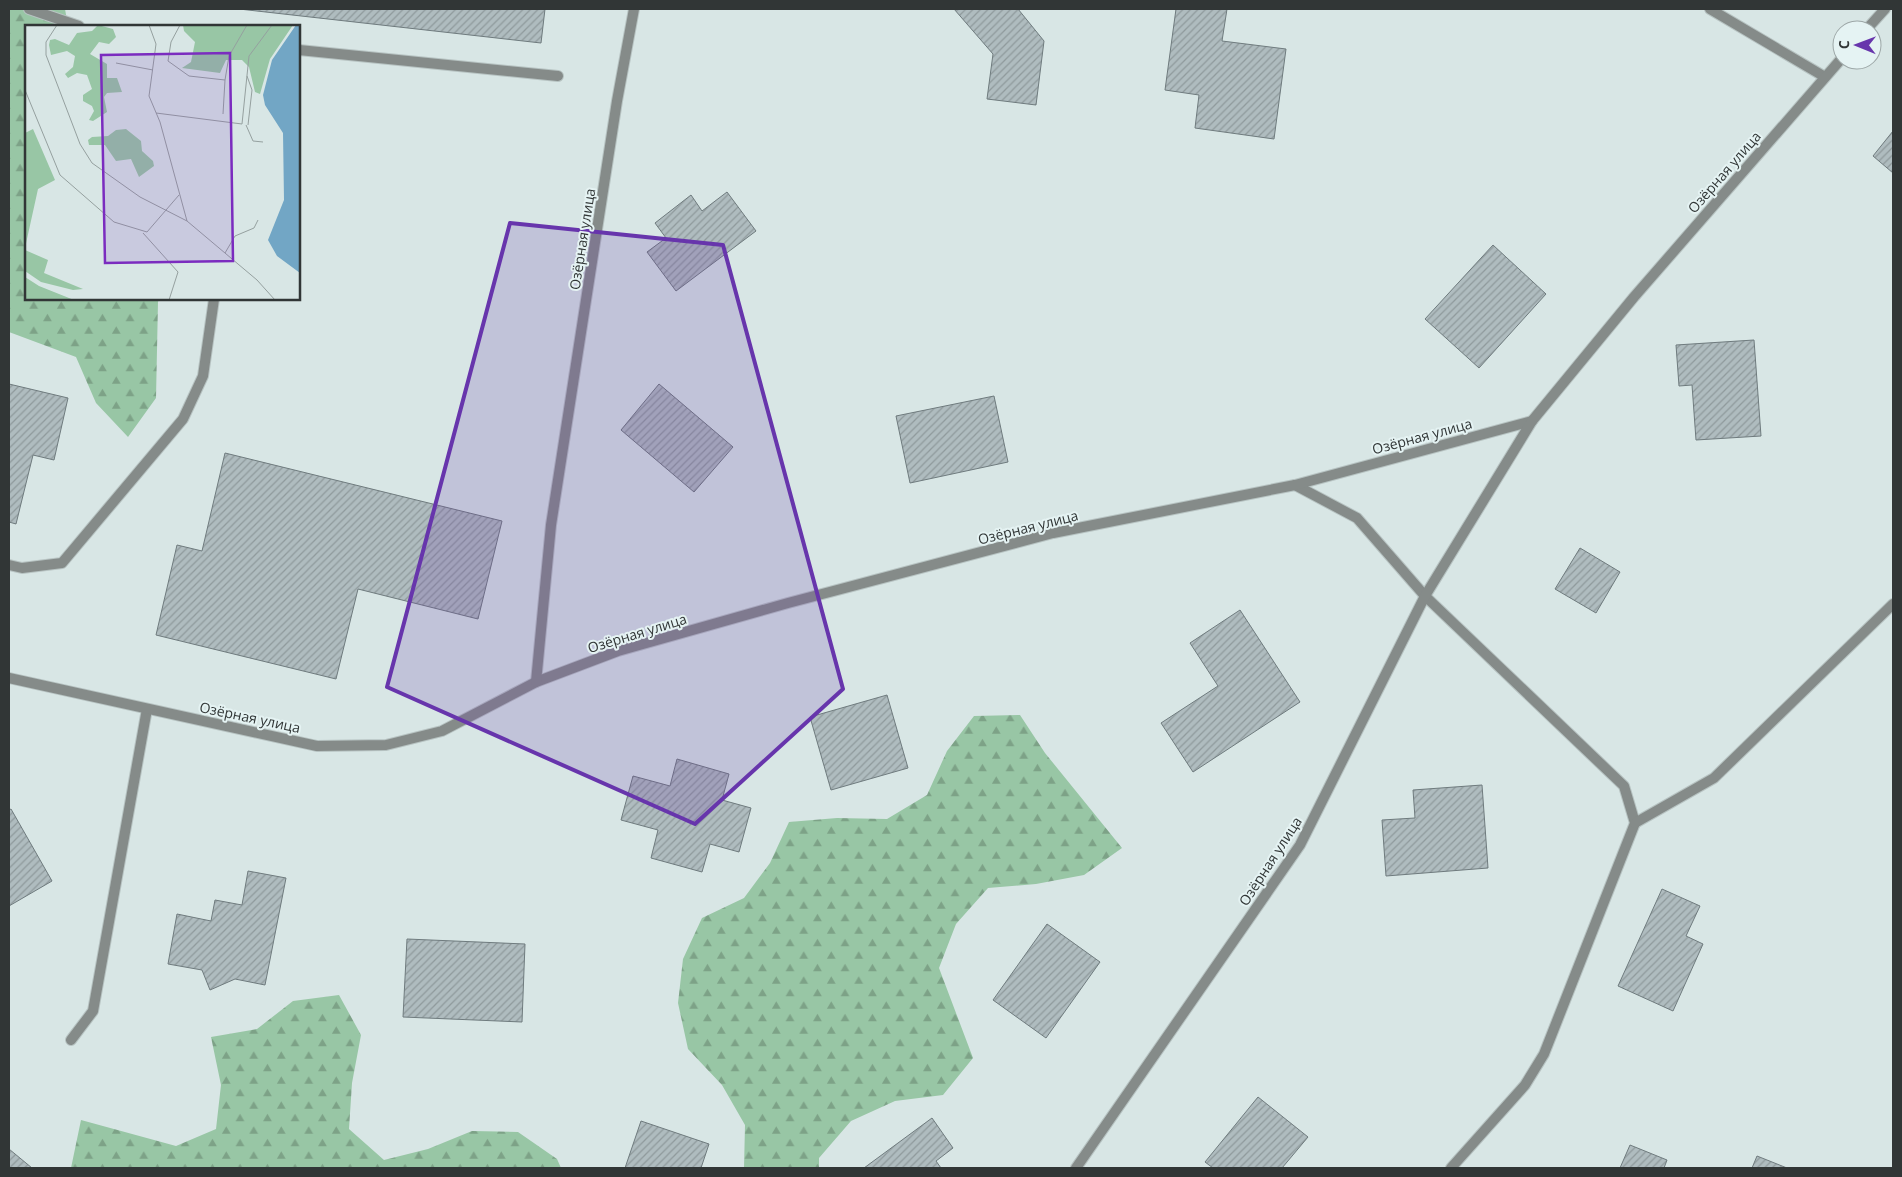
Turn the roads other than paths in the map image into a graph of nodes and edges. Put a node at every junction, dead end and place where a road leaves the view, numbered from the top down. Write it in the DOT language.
graph roads {
  1 [pos="29,9"];
  2 [pos="634,9"];
  3 [pos="1710,9"];
  4 [pos="1884,9"];
  5 [pos="1875,20"];
  6 [pos="77,25"];
  7 [pos="300,50"];
  8 [pos="1832,69"];
  9 [pos="558,76"];
  10 [pos="1825,77"];
  11 [pos="214,300"];
  12 [pos="1532,421"];
  13 [pos="1295,485"];
  14 [pos="9,565"];
  15 [pos="1425,596"];
  16 [pos="1893,604"];
  17 [pos="9,678"];
  18 [pos="536,682"];
  19 [pos="147,709"];
  20 [pos="1635,823"];
  21 [pos="71,1040"];
  22 [pos="1076,1168"];
  23 [pos="1451,1168"];
  1 -- 6 [label="street"];
  2 -- 18 [label="street, Озёрная улица"];
  3 -- 10 [label="street"];
  4 -- 5 [label="street"];
  7 -- 9 [label="street"];
  8 -- 10 [label="street, Озёрная улица"];
  10 -- 12 [label="street, Озёрная улица"];
  11 -- 14 [label="street"];
  12 -- 13 [label="street, Озёрная улица"];
  12 -- 15 [label="street, Озёрная улица"];
  13 -- 15 [label="street"];
  13 -- 18 [label="street, Озёрная улица"];
  15 -- 20 [label="street"];
  15 -- 22 [label="street, Озёрная улица"];
  16 -- 20 [label="street"];
  17 -- 19 [label="street, Озёрная улица"];
  18 -- 19 [label="street, Озёрная улица"];
  19 -- 21 [label="street"];
  20 -- 23 [label="street"];
}
